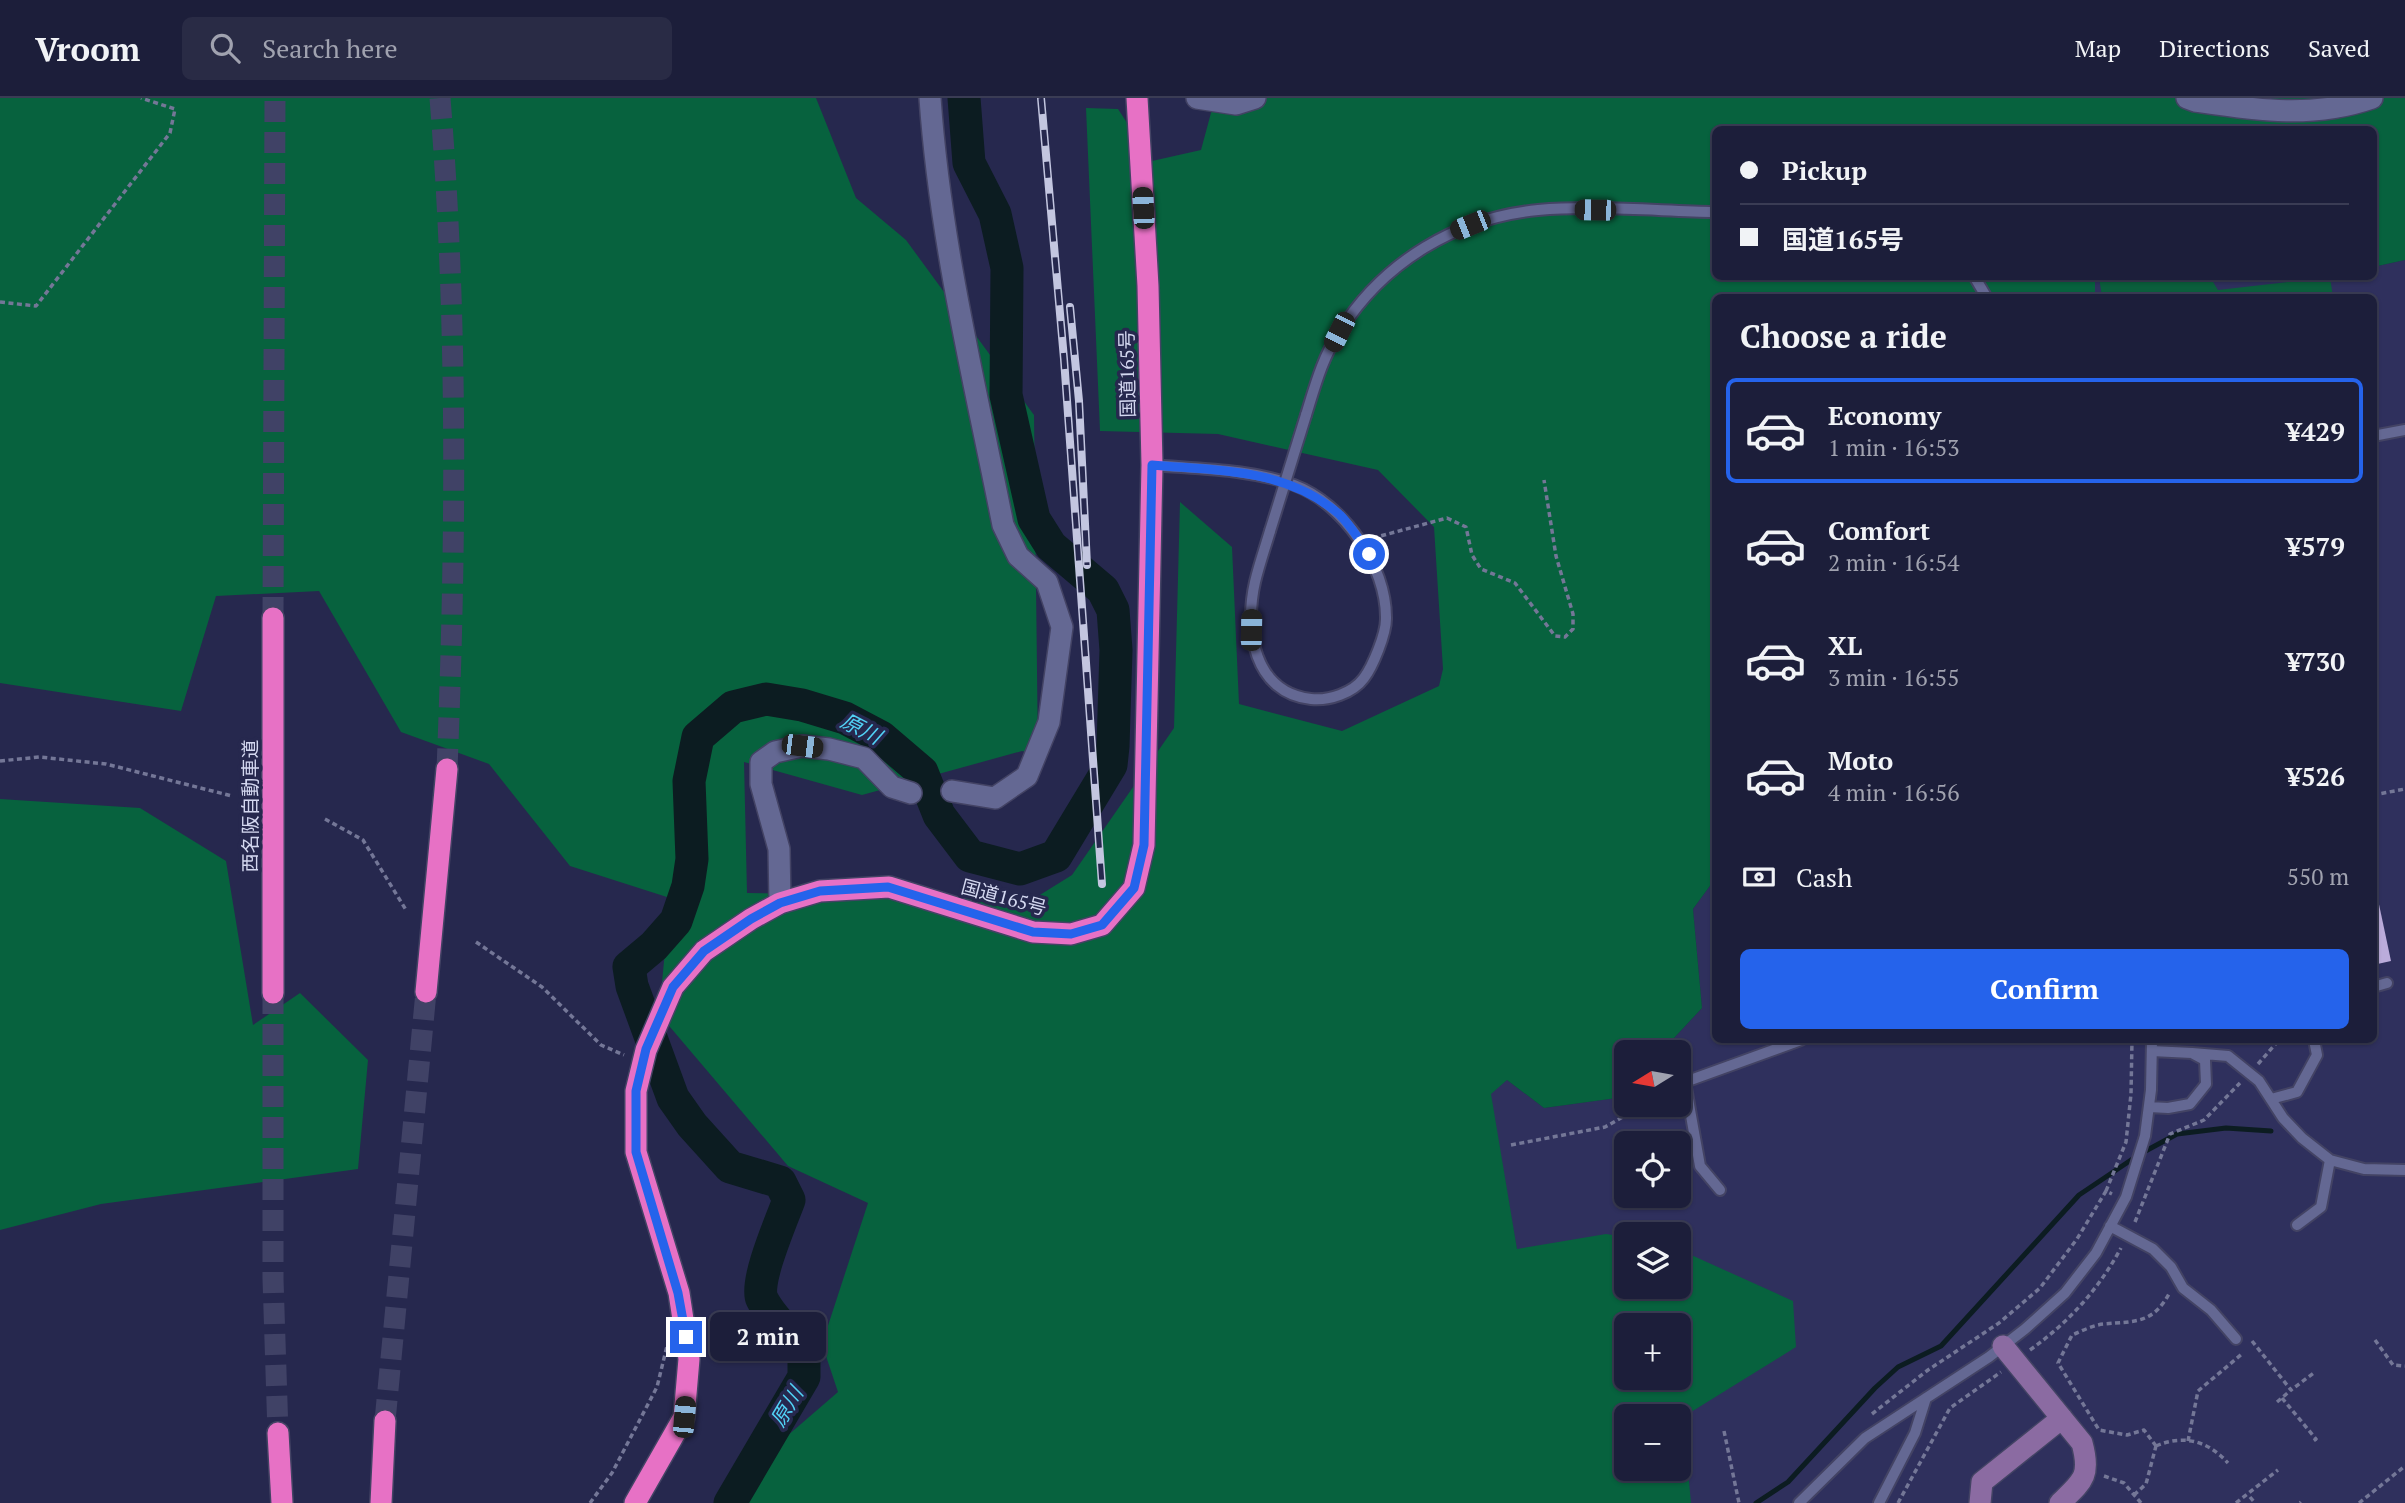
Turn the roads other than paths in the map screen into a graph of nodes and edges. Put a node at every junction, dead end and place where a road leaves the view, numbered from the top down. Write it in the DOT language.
graph roads {
  1 [pos="930,98"];
  2 [pos="1137,98"];
  3 [pos="1197,98"];
  4 [pos="1255,98"];
  5 [pos="2187,98"];
  6 [pos="2372,98"];
  7 [pos="1712,212"];
  8 [pos="2405,430"];
  9 [pos="2377,435"];
  10 [pos="1152,465"];
  11 [pos="1285,482"];
  12 [pos="1285,482"];
  13 [pos="1285,482"];
  14 [pos="1285,482"];
  15 [pos="273,618"];
  16 [pos="447,769"];
  17 [pos="952,791"];
  18 [pos="911,793"];
  19 [pos="780,903"];
  20 [pos="2387,984"];
  21 [pos="2377,986"];
  22 [pos="426,992"];
  23 [pos="273,993"];
  24 [pos="1793,1043"];
  25 [pos="2315,1043"];
  26 [pos="2152,1045"];
  27 [pos="2192,1053"];
  28 [pos="2271,1099"];
  29 [pos="2149,1107"];
  30 [pos="2330,1160"];
  31 [pos="2405,1170"];
  32 [pos="1720,1190"];
  33 [pos="2297,1225"];
  34 [pos="2110,1226"];
  35 [pos="2236,1339"];
  36 [pos="2006,1356"];
  37 [pos="1926,1398"];
  38 [pos="2062,1418"];
  39 [pos="385,1421"];
  40 [pos="278,1433"];
  41 [pos="282,1503"];
  42 [pos="382,1503"];
  43 [pos="635,1503"];
  44 [pos="1800,1503"];
  45 [pos="1879,1503"];
  46 [pos="1980,1503"];
  47 [pos="2060,1503"];
  1 -- 17 [label="street"];
  2 -- 10 [label="highway, 国道165号"];
  3 -- 4 [label="street"];
  5 -- 6 [label="street"];
  7 -- 14 [label="lane, bridge"];
  8 -- 9 [label="lane"];
  10 -- 11 [label="lane, bridge"];
  10 -- 19 [label="highway, 国道165号"];
  12 -- 13 [label="lane, bridge"];
  15 -- 23 [label="highway, 西名阪自動車道"];
  16 -- 22 [label="highway"];
  18 -- 19 [label="street"];
  19 -- 43 [label="highway, 国道165号"];
  20 -- 21 [label="lane"];
  24 -- 32 [label="lane"];
  25 -- 28 [label="lane"];
  26 -- 27 [label="lane"];
  26 -- 29 [label="lane"];
  27 -- 28 [label="lane"];
  27 -- 29 [label="lane"];
  28 -- 30 [label="lane"];
  29 -- 34 [label="lane"];
  30 -- 31 [label="lane"];
  30 -- 33 [label="lane"];
  34 -- 35 [label="lane"];
  34 -- 36 [label="lane"];
  36 -- 37 [label="lane"];
  36 -- 38 [label="street"];
  37 -- 44 [label="lane"];
  37 -- 45 [label="lane"];
  38 -- 46 [label="street"];
  38 -- 47 [label="street"];
  39 -- 42 [label="highway"];
  40 -- 41 [label="highway"];
}
